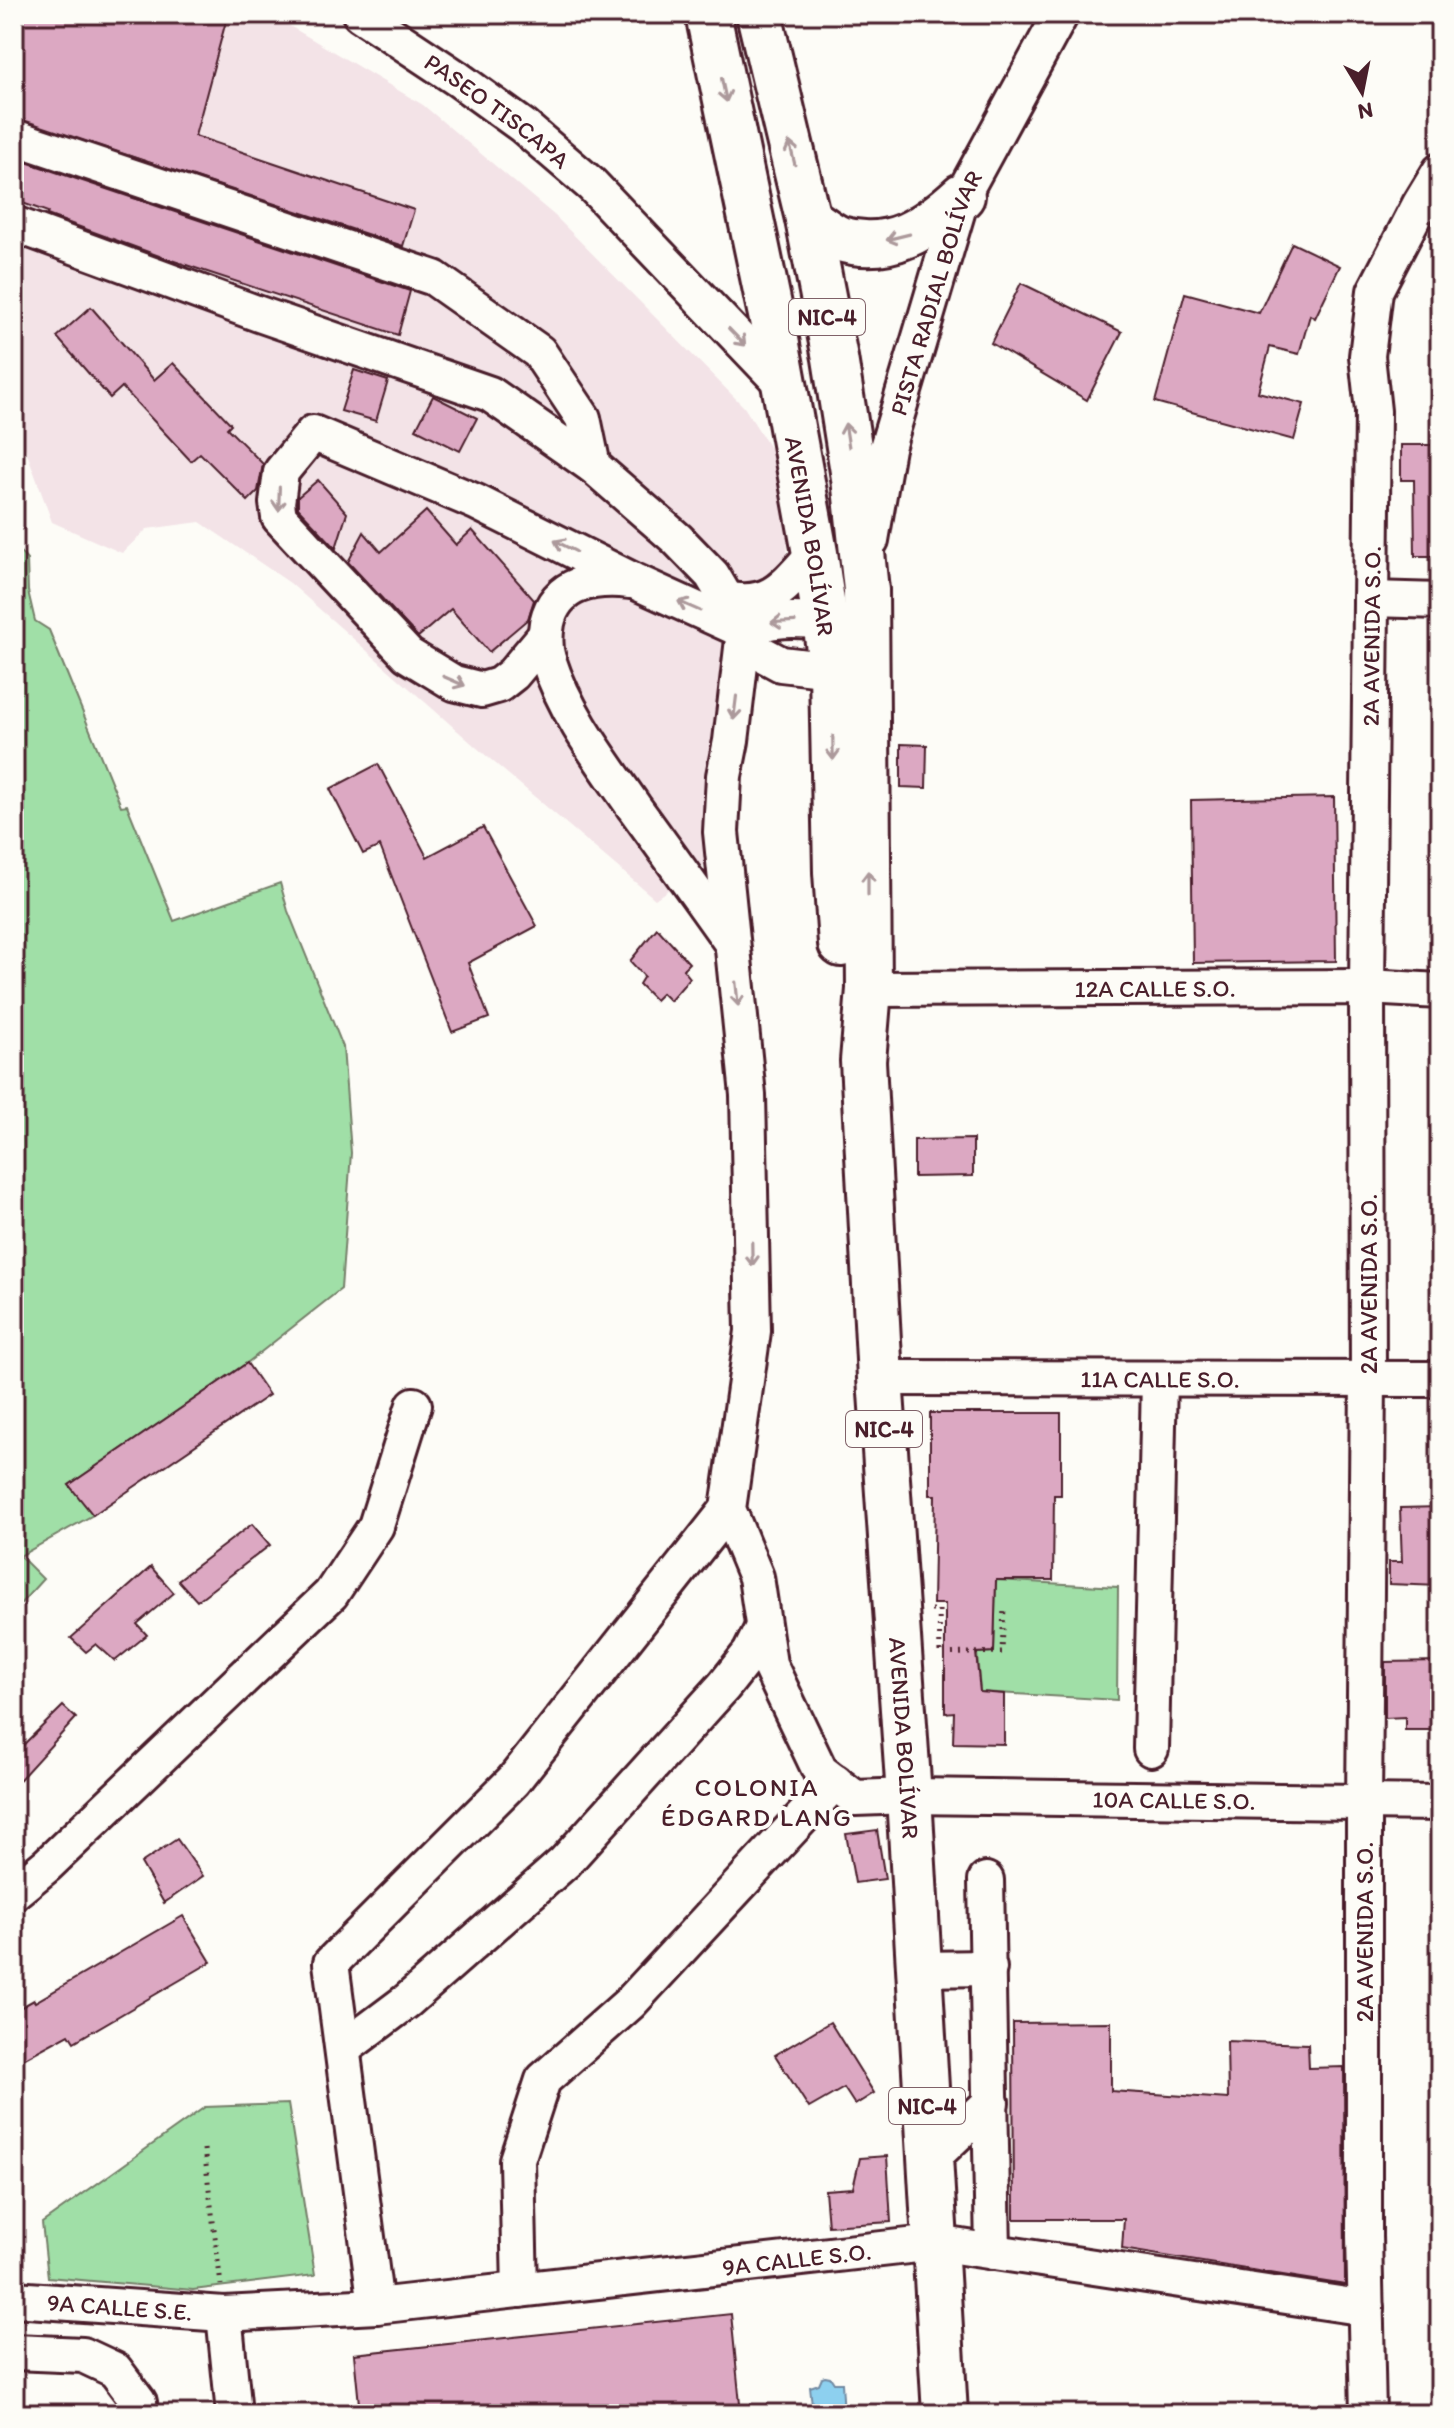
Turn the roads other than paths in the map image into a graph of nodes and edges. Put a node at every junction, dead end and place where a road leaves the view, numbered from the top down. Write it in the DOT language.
graph roads {
  1 [pos="360,14"];
  2 [pos="708,14"];
  3 [pos="759,14"];
  4 [pos="1061,14"];
  5 [pos="14,137"];
  6 [pos="1440,171"];
  7 [pos="592,185"];
  8 [pos="962,196"];
  9 [pos="1430,210"];
  10 [pos="808,219"];
  11 [pos="14,224"];
  12 [pos="775,334"];
  13 [pos="784,386"];
  14 [pos="593,466"];
  15 [pos="815,553"];
  16 [pos="634,581"];
  17 [pos="726,599"];
  18 [pos="1371,599"];
  19 [pos="1440,601"];
  20 [pos="852,612"];
  21 [pos="744,631"];
  22 [pos="544,637"];
  23 [pos="832,670"];
  24 [pos="839,901"];
  25 [pos="731,942"];
  26 [pos="1367,987"];
  27 [pos="869,989"];
  28 [pos="1440,991"];
  29 [pos="863,1061"];
  30 [pos="880,1378"];
  31 [pos="1159,1379"];
  32 [pos="1368,1379"];
  33 [pos="1440,1379"];
  34 [pos="414,1405"];
  35 [pos="728,1509"];
  36 [pos="763,1627"];
  37 [pos="1151,1749"];
  38 [pos="835,1782"];
  39 [pos="909,1796"];
  40 [pos="1364,1803"];
  41 [pos="1440,1803"];
  42 [pos="986,1880"];
  43 [pos="14,1892"];
  44 [pos="989,1968"];
  45 [pos="919,1969"];
  46 [pos="343,2049"];
  47 [pos="991,2102"];
  48 [pos="930,2160"];
  49 [pos="935,2243"];
  50 [pos="993,2252"];
  51 [pos="520,2290"];
  52 [pos="14,2299"];
  53 [pos="376,2306"];
  54 [pos="1366,2308"];
  55 [pos="224,2314"];
  56 [pos="14,2352"];
  57 [pos="140,2414"];
  58 [pos="234,2414"];
  59 [pos="945,2414"];
  60 [pos="1368,2414"];
  1 -- 7 [label="street, PASEO TISCAPA"];
  2 -- 12 [label="highway, AVENIDA BOLÍVAR / NIC-4, one-way"];
  10 -- 3 [label="highway, AVENIDA BOLÍVAR / NIC-4, one-way"];
  4 -- 8 [label="street, PISTA RADIAL BOLÍVAR"];
  5 -- 14 [label="street"];
  6 -- 9 [label="street, 2A AVENIDA S.O."];
  7 -- 12 [label="street, PASEO TISCAPA"];
  7 -- 13 [label="street, PASEO TISCAPA, one-way"];
  8 -- 10 [label="highway, one-way"];
  8 -- 20 [label="street, PISTA RADIAL BOLÍVAR"];
  9 -- 18 [label="street, 2A AVENIDA S.O."];
  20 -- 10 [label="highway, AVENIDA BOLÍVAR / NIC-4, one-way"];
  11 -- 14 [label="street"];
  12 -- 13 [label="highway, AVENIDA BOLÍVAR / NIC-4"];
  13 -- 15 [label="highway, AVENIDA BOLÍVAR / NIC-4"];
  14 -- 17 [label="street"];
  15 -- 17 [label="street"];
  15 -- 20 [label="highway, AVENIDA BOLÍVAR / NIC-4"];
  21 -- 16 [label="street, one-way"];
  16 -- 22 [label="street"];
  16 -- 22 [label="street, one-way"];
  17 -- 21 [label="street"];
  18 -- 19 [label="street"];
  18 -- 26 [label="street, 2A AVENIDA S.O."];
  20 -- 21 [label="street, one-way"];
  20 -- 23 [label="highway, AVENIDA BOLÍVAR / NIC-4"];
  27 -- 20 [label="highway, AVENIDA BOLÍVAR / NIC-4, one-way"];
  21 -- 23 [label="street"];
  21 -- 25 [label="street, one-way"];
  22 -- 25 [label="street"];
  23 -- 24 [label="highway, AVENIDA BOLÍVAR / NIC-4, one-way"];
  24 -- 27 [label="highway"];
  24 -- 29 [label="highway, AVENIDA BOLÍVAR / NIC-4"];
  25 -- 35 [label="street, one-way"];
  26 -- 27 [label="street, 12A CALLE S.O."];
  26 -- 28 [label="street, 12A CALLE S.O."];
  26 -- 32 [label="street, 2A AVENIDA S.O."];
  27 -- 29 [label="highway, AVENIDA BOLÍVAR / NIC-4"];
  29 -- 30 [label="highway, AVENIDA BOLÍVAR / NIC-4"];
  30 -- 31 [label="street, 11A CALLE S.O."];
  30 -- 39 [label="highway, AVENIDA BOLÍVAR / NIC-4"];
  31 -- 32 [label="street, 11A CALLE S.O."];
  31 -- 37 [label="street"];
  32 -- 33 [label="street, 11A CALLE S.O."];
  32 -- 40 [label="street, 2A AVENIDA S.O."];
  34 -- 43 [label="street"];
  35 -- 36 [label="street"];
  35 -- 46 [label="street"];
  36 -- 38 [label="street"];
  36 -- 46 [label="street"];
  38 -- 39 [label="street, 10A CALLE S.O."];
  38 -- 51 [label="street"];
  39 -- 40 [label="street, 10A CALLE S.O."];
  39 -- 45 [label="highway, AVENIDA BOLÍVAR / NIC-4"];
  40 -- 41 [label="street, 10A CALLE S.O."];
  40 -- 54 [label="street, 2A AVENIDA S.O."];
  42 -- 44 [label="street"];
  44 -- 45 [label="street"];
  44 -- 47 [label="street"];
  45 -- 48 [label="highway, AVENIDA BOLÍVAR / NIC-4"];
  46 -- 53 [label="street"];
  47 -- 48 [label="street"];
  47 -- 50 [label="street"];
  48 -- 49 [label="highway, AVENIDA BOLÍVAR / NIC-4"];
  49 -- 50 [label="street, 9A CALLE S.O."];
  49 -- 51 [label="street, 9A CALLE S.O."];
  49 -- 59 [label="highway, AVENIDA BOLÍVAR / NIC-4"];
  50 -- 54 [label="street, 9A CALLE S.O."];
  51 -- 53 [label="street, 9A CALLE S.O."];
  52 -- 55 [label="street, 9A CALLE S.E."];
  53 -- 55 [label="street, 9A CALLE S.O."];
  54 -- 60 [label="street, 2A AVENIDA S.O."];
  55 -- 58 [label="street"];
  56 -- 57 [label="street"];
}
